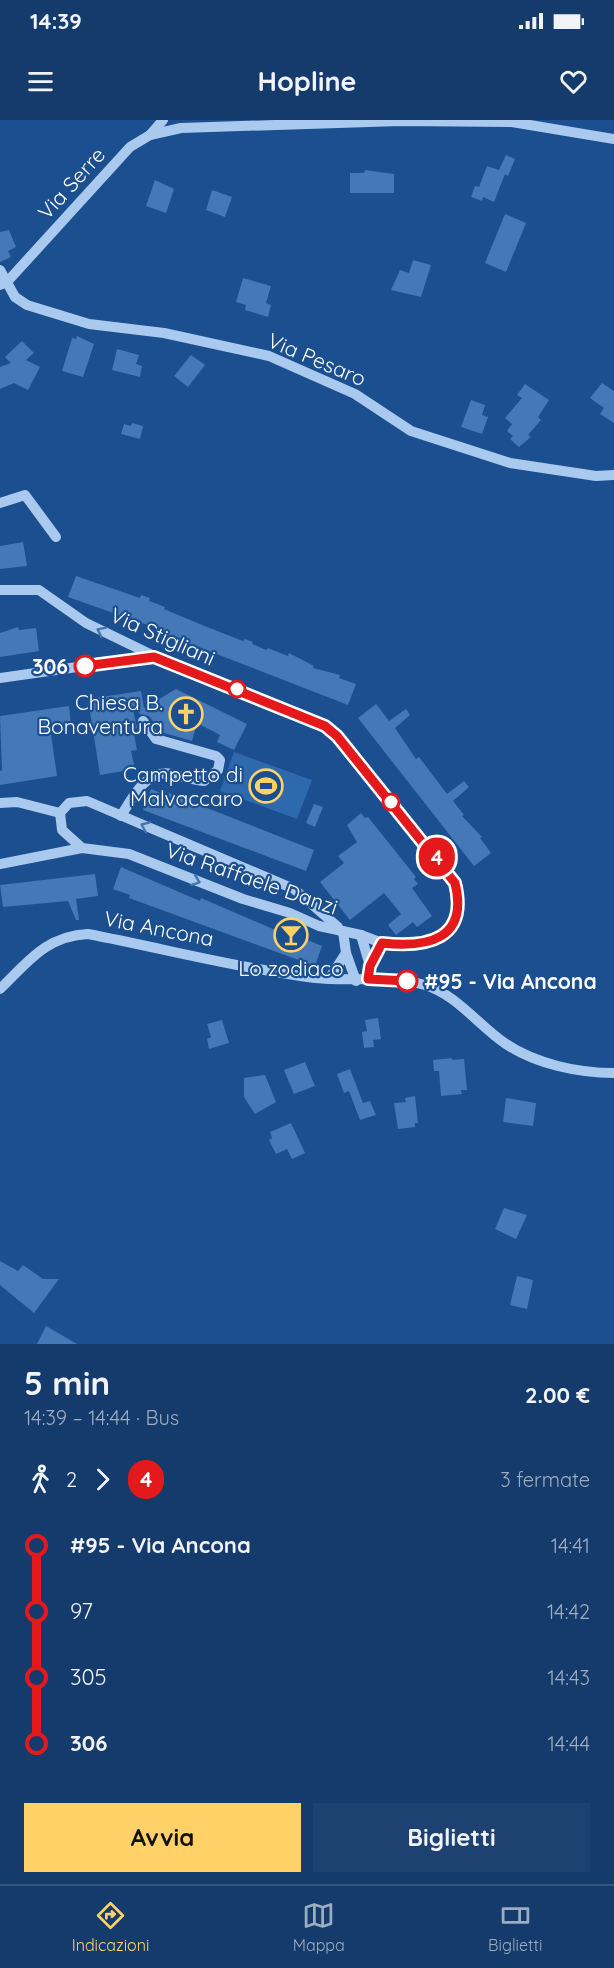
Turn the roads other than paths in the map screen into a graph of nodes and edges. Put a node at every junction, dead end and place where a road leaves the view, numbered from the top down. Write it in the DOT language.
graph roads {
  1 [pos="163,120"];
  2 [pos="150,135"];
  3 [pos="614,139"];
  4 [pos="0,270"];
  5 [pos="3,284"];
  6 [pos="614,475"];
  7 [pos="0,503"];
  8 [pos="56,537"];
  9 [pos="0,590"];
  10 [pos="154,657"];
  11 [pos="0,678"];
  12 [pos="143,722"];
  13 [pos="0,802"];
  14 [pos="60,813"];
  15 [pos="122,816"];
  16 [pos="82,848"];
  17 [pos="0,864"];
  18 [pos="301,894"];
  19 [pos="290,913"];
  20 [pos="343,931"];
  21 [pos="361,934"];
  22 [pos="382,943"];
  23 [pos="346,953"];
  24 [pos="370,966"];
  25 [pos="329,979"];
  26 [pos="368,979"];
  27 [pos="356,981"];
  28 [pos="0,989"];
  29 [pos="614,1074"];
  1 -- 2 [label="street"];
  2 -- 3 [label="street, Via Serre"];
  2 -- 5 [label="street, Via Serre"];
  4 -- 5 [label="street, Via Pesaro"];
  5 -- 6 [label="street, Via Pesaro"];
  7 -- 8 [label="street"];
  10 -- 9 [label="street, Via Stigliani, one-way"];
  10 -- 11 [label="street"];
  10 -- 22 [label="street, Via Stigliani"];
  12 -- 15 [label="street"];
  13 -- 14 [label="street"];
  14 -- 15 [label="street, Via Raffaele Danzi"];
  14 -- 16 [label="street"];
  18 -- 15 [label="street, Via Raffaele Danzi, one-way"];
  16 -- 17 [label="street, Via Raffaele Danzi"];
  16 -- 19 [label="street, Via Raffaele Danzi, one-way"];
  18 -- 19 [label="street"];
  18 -- 20 [label="street, Via Raffaele Danzi"];
  19 -- 20 [label="street, Via Raffaele Danzi"];
  20 -- 21 [label="street, Via Stigliani"];
  20 -- 23 [label="street"];
  21 -- 22 [label="street, Via Stigliani"];
  21 -- 24 [label="street"];
  22 -- 24 [label="street"];
  23 -- 25 [label="street"];
  23 -- 27 [label="street"];
  24 -- 26 [label="street"];
  25 -- 27 [label="street, Via Ancona"];
  25 -- 28 [label="street, Via Ancona"];
  26 -- 27 [label="street, Via Ancona"];
  26 -- 29 [label="street"];
}
